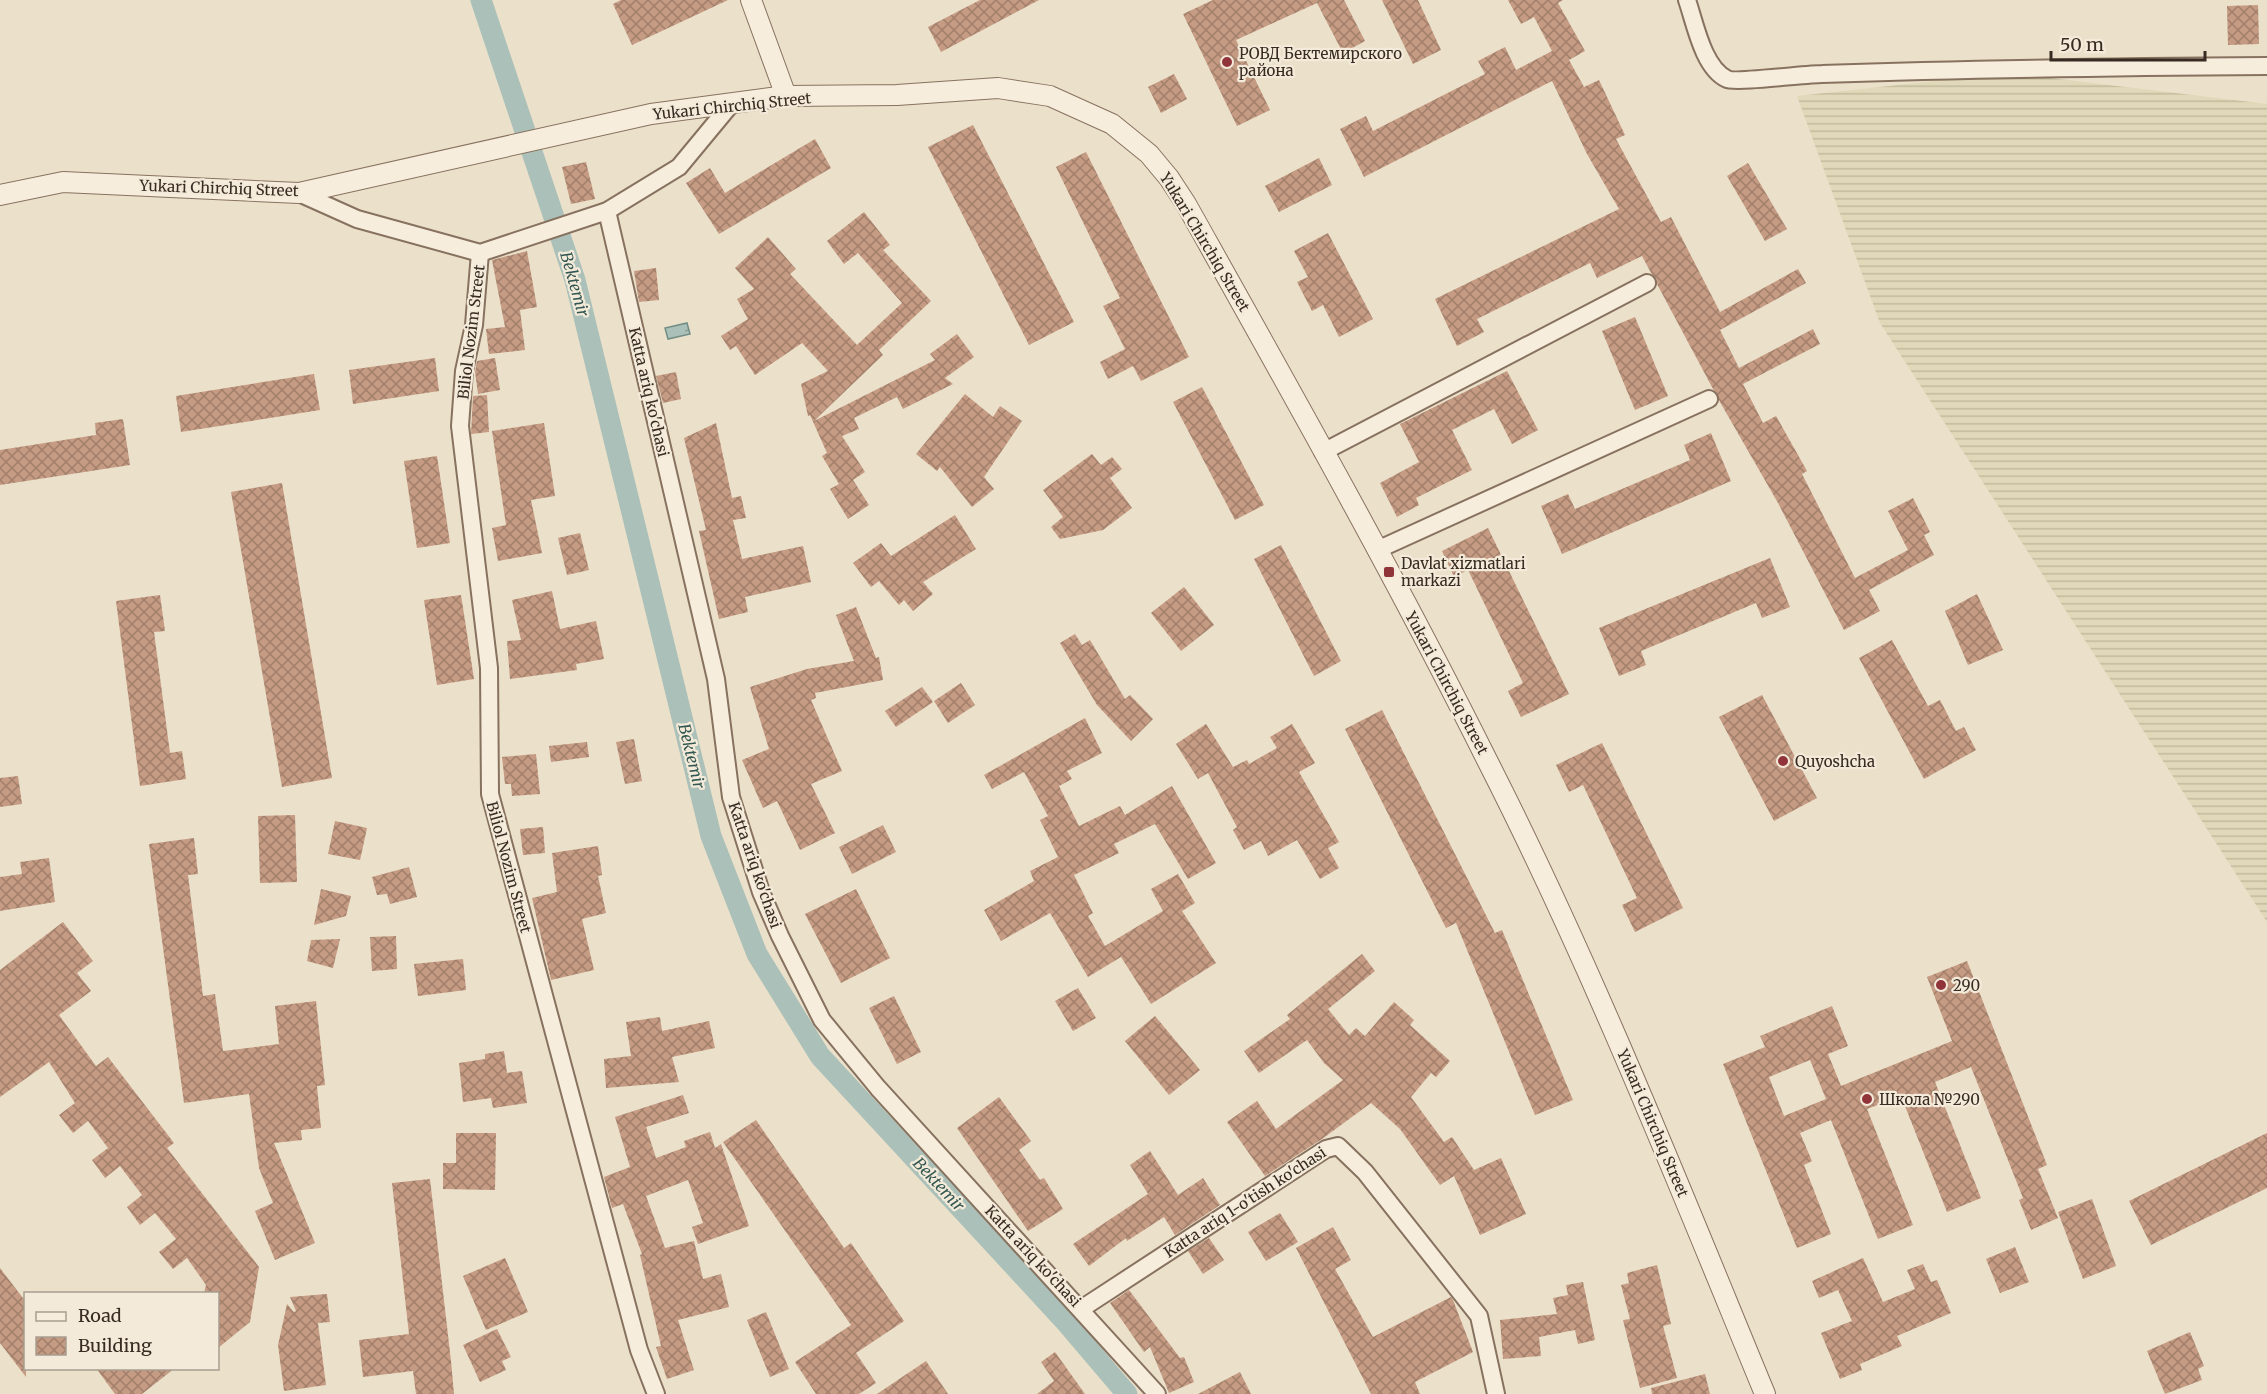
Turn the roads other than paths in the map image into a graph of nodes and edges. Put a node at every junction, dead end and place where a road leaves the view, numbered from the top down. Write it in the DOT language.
graph roads {
  1 [pos="751,0"];
  2 [pos="1687,0"];
  3 [pos="2267,66"];
  4 [pos="786,96"];
  5 [pos="732,103"];
  6 [pos="299,193"];
  7 [pos="0,195"];
  8 [pos="607,211"];
  9 [pos="480,253"];
  10 [pos="1647,283"];
  11 [pos="1709,399"];
  12 [pos="1323,452"];
  13 [pos="1377,550"];
  14 [pos="1081,1309"];
  15 [pos="656,1394"];
  16 [pos="1157,1394"];
  17 [pos="1496,1394"];
  18 [pos="1765,1394"];
  1 -- 4 [label="street"];
  2 -- 3 [label="street"];
  4 -- 5 [label="street, Yukari Chirchiq Street"];
  4 -- 12 [label="street, Yukari Chirchiq Street"];
  5 -- 6 [label="street, Yukari Chirchiq Street"];
  5 -- 8 [label="street"];
  6 -- 7 [label="street, Yukari Chirchiq Street"];
  6 -- 9 [label="street"];
  8 -- 9 [label="street"];
  8 -- 14 [label="street, Katta ariq ko'chasi"];
  9 -- 15 [label="street, Biliol Nozim Street"];
  10 -- 12 [label="street"];
  11 -- 13 [label="street"];
  12 -- 13 [label="street, Yukari Chirchiq Street"];
  13 -- 18 [label="street, Yukari Chirchiq Street"];
  14 -- 16 [label="street, Katta ariq ko'chasi"];
  14 -- 17 [label="street, Katta ariq 1-o'tish ko'chasi"];
}
